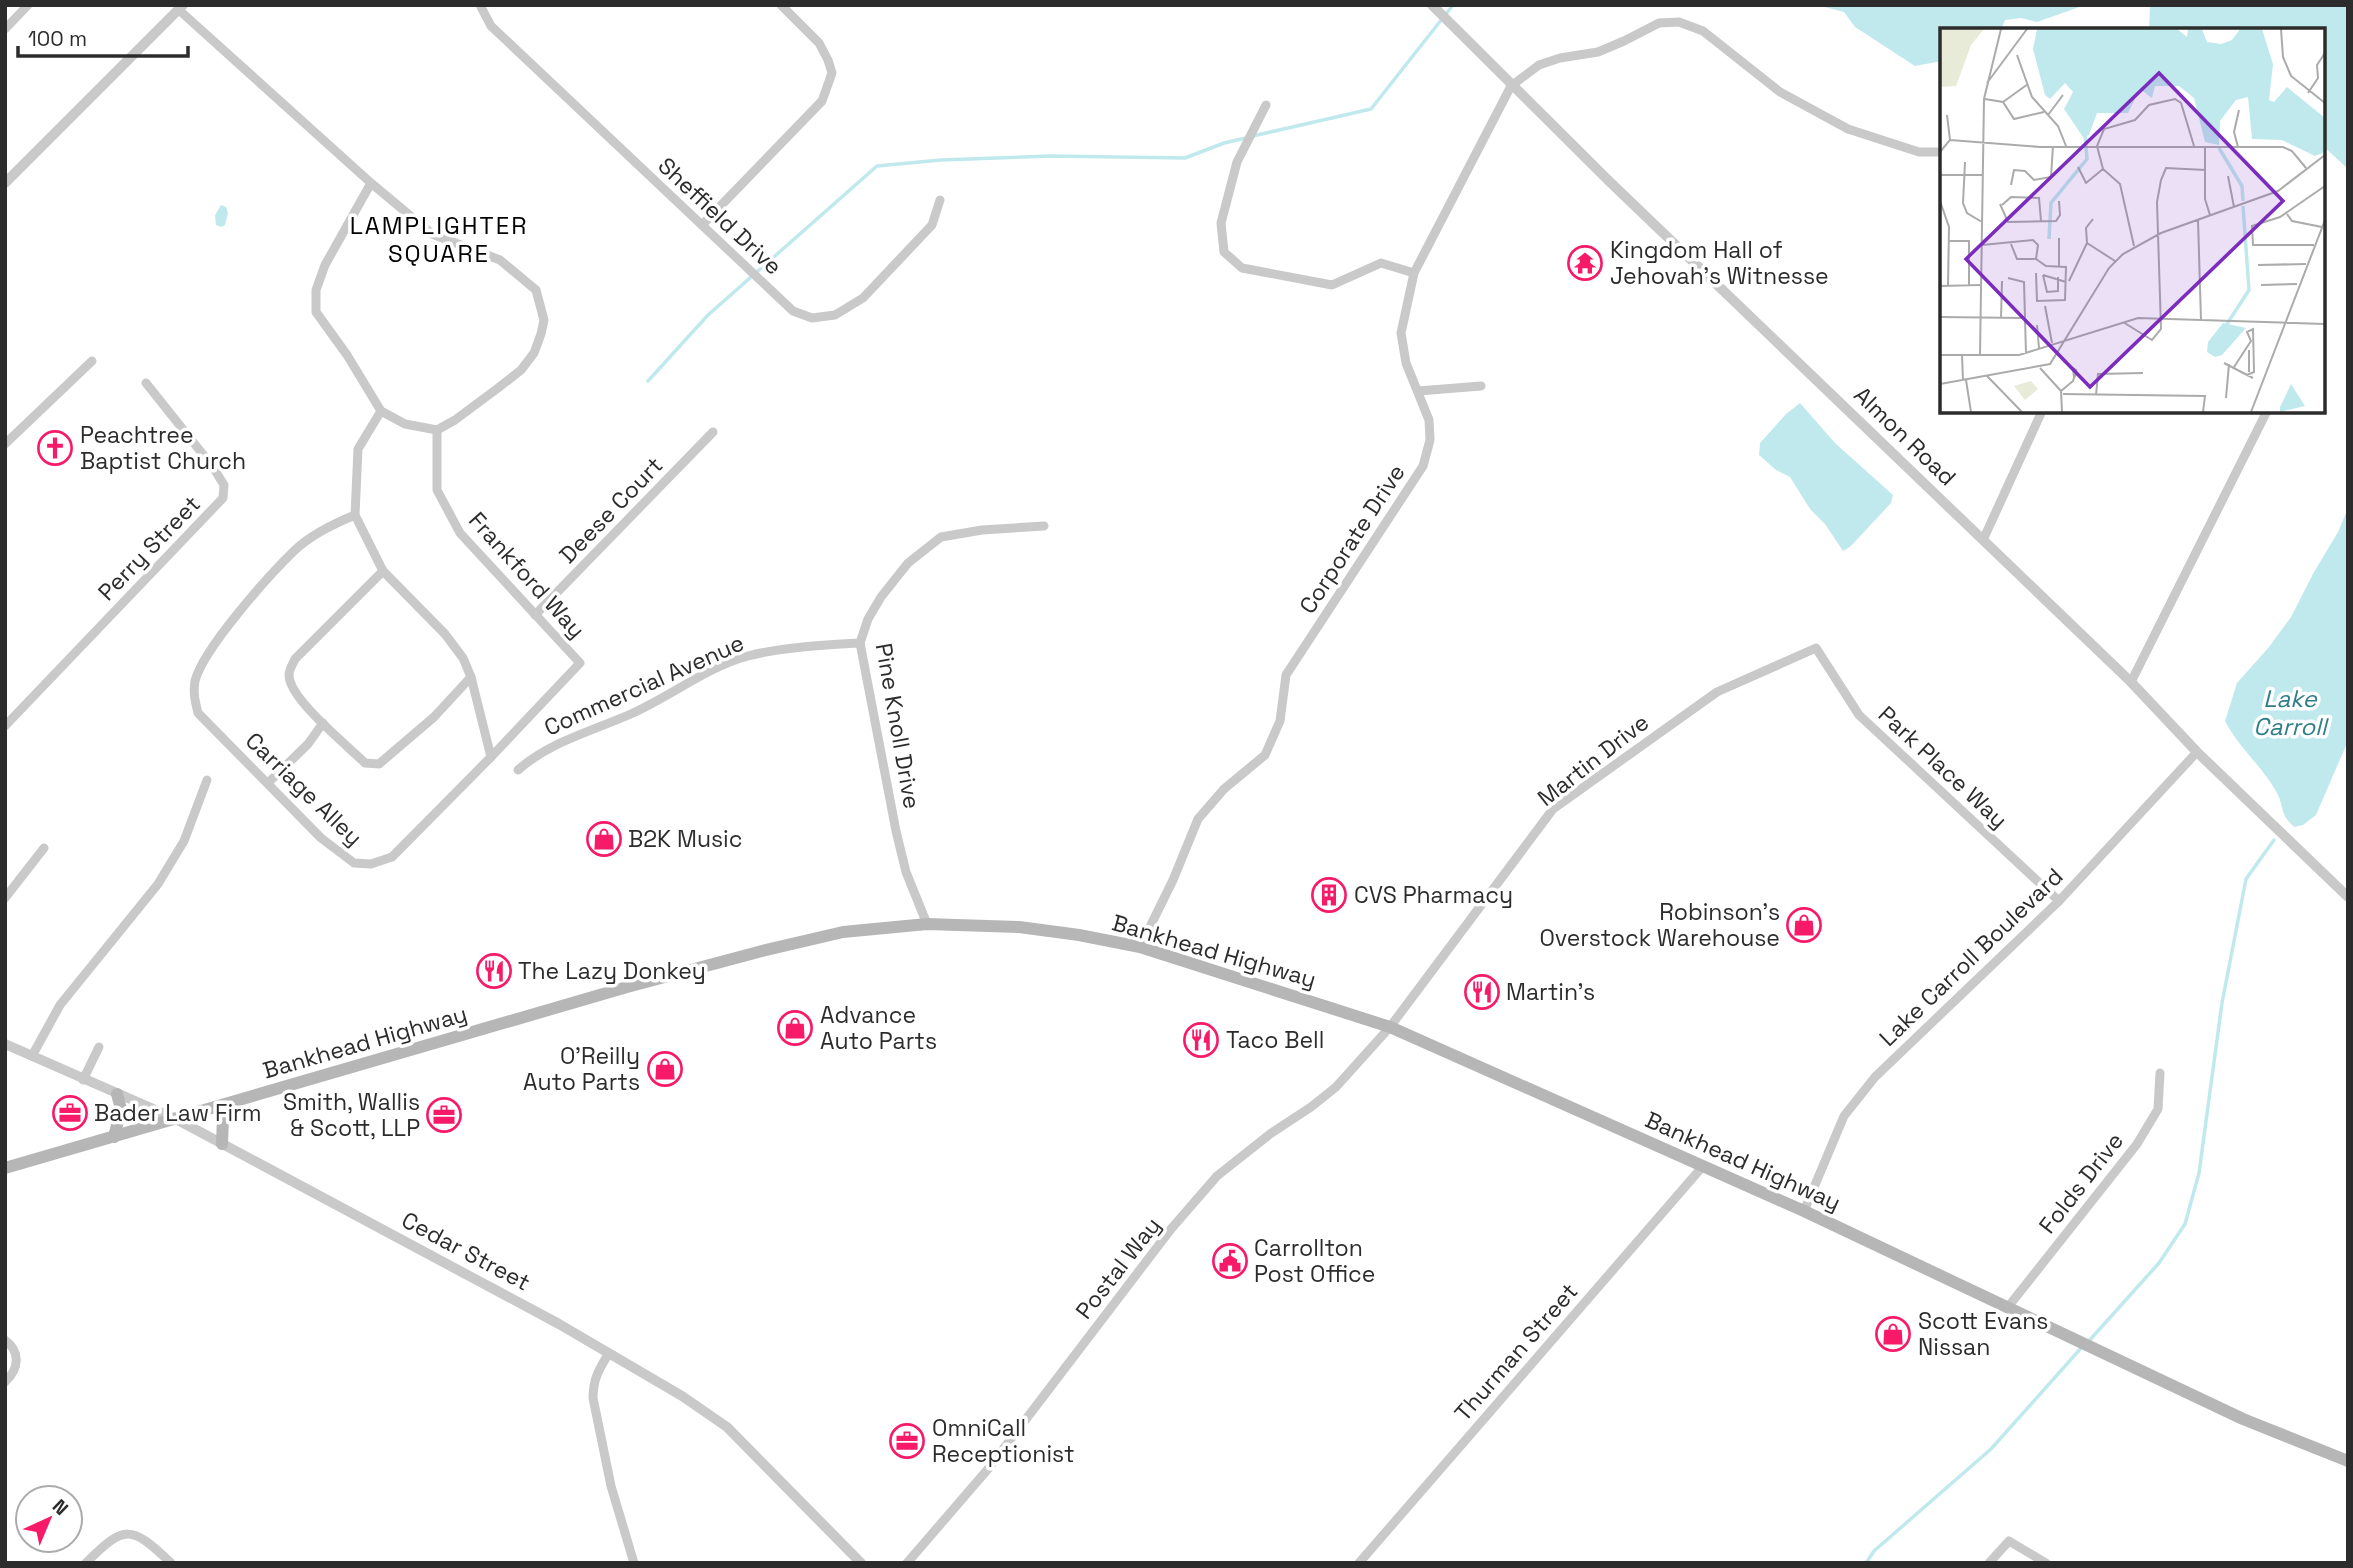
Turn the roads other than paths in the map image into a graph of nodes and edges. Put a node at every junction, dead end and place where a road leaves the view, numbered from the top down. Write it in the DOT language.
graph roads {
  1 [pos="28,5"];
  2 [pos="480,5"];
  3 [pos="781,5"];
  4 [pos="1432,5"];
  5 [pos="181,7"];
  6 [pos="5,29"];
  7 [pos="1511,86"];
  8 [pos="1266,105"];
  9 [pos="1940,152"];
  10 [pos="5,183"];
  11 [pos="371,183"];
  12 [pos="940,201"];
  13 [pos="702,225"];
  14 [pos="1414,273"];
  15 [pos="92,361"];
  16 [pos="146,383"];
  17 [pos="1481,386"];
  18 [pos="1418,391"];
  19 [pos="381,411"];
  20 [pos="2041,413"];
  21 [pos="2266,413"];
  22 [pos="437,430"];
  23 [pos="713,432"];
  24 [pos="5,444"];
  25 [pos="355,515"];
  26 [pos="1044,526"];
  27 [pos="1983,540"];
  28 [pos="383,571"];
  29 [pos="535,615"];
  30 [pos="860,643"];
  31 [pos="1816,648"];
  32 [pos="580,663"];
  33 [pos="471,677"];
  34 [pos="2131,682"];
  35 [pos="323,723"];
  36 [pos="5,726"];
  37 [pos="2197,752"];
  38 [pos="491,757"];
  39 [pos="518,770"];
  40 [pos="207,780"];
  41 [pos="269,782"];
  42 [pos="44,848"];
  43 [pos="2348,897"];
  44 [pos="5,898"];
  45 [pos="2059,901"];
  46 [pos="926,924"];
  47 [pos="1140,947"];
  48 [pos="1390,1027"];
  49 [pos="5,1044"];
  50 [pos="100,1047"];
  51 [pos="32,1056"];
  52 [pos="2160,1073"];
  53 [pos="83,1080"];
  54 [pos="117,1094"];
  55 [pos="228,1104"];
  56 [pos="176,1119"];
  57 [pos="114,1137"];
  58 [pos="222,1144"];
  59 [pos="1703,1166"];
  60 [pos="5,1168"];
  61 [pos="1804,1211"];
  62 [pos="2008,1307"];
  63 [pos="5,1340"];
  64 [pos="609,1353"];
  65 [pos="5,1382"];
  66 [pos="2348,1461"];
  67 [pos="86,1563"];
  68 [pos="171,1563"];
  69 [pos="634,1563"];
  70 [pos="861,1563"];
  71 [pos="907,1563"];
  72 [pos="1359,1563"];
  73 [pos="1989,1563"];
  74 [pos="2046,1563"];
  1 -- 6 [label="street"];
  2 -- 13 [label="street, Sheffield Drive"];
  3 -- 13 [label="street"];
  4 -- 7 [label="street, Almon Road"];
  5 -- 10 [label="street"];
  5 -- 11 [label="street"];
  7 -- 9 [label="street"];
  7 -- 14 [label="street, Corporate Drive"];
  7 -- 27 [label="street, Almon Road"];
  8 -- 14 [label="street"];
  11 -- 19 [label="street"];
  11 -- 22 [label="street"];
  12 -- 13 [label="street, Sheffield Drive"];
  14 -- 18 [label="street, Corporate Drive"];
  15 -- 24 [label="street"];
  16 -- 36 [label="street, Perry Street"];
  17 -- 18 [label="street"];
  18 -- 47 [label="street, Corporate Drive"];
  19 -- 22 [label="street"];
  19 -- 25 [label="street"];
  20 -- 27 [label="street"];
  21 -- 34 [label="street"];
  22 -- 29 [label="street, Frankford Way"];
  23 -- 29 [label="street, Deese Court"];
  25 -- 28 [label="street"];
  25 -- 41 [label="street, Carriage Alley"];
  26 -- 30 [label="street, Pine Knoll Drive"];
  27 -- 34 [label="street, Almon Road"];
  28 -- 33 [label="street"];
  28 -- 35 [label="street"];
  29 -- 32 [label="street, Frankford Way"];
  30 -- 39 [label="street, Commercial Avenue"];
  30 -- 46 [label="street, Pine Knoll Drive"];
  31 -- 45 [label="street, Park Place Way"];
  31 -- 48 [label="street, Martin Drive"];
  32 -- 38 [label="street, Carriage Alley"];
  33 -- 35 [label="street"];
  33 -- 38 [label="street"];
  34 -- 37 [label="street, Almon Road"];
  35 -- 41 [label="street"];
  37 -- 43 [label="street, Almon Road"];
  37 -- 45 [label="street, Lake Carroll Boulevard"];
  38 -- 41 [label="street, Carriage Alley"];
  40 -- 51 [label="street"];
  42 -- 44 [label="street"];
  45 -- 61 [label="street, Lake Carroll Boulevard"];
  46 -- 47 [label="main road, Bankhead Highway"];
  46 -- 55 [label="main road, Bankhead Highway"];
  47 -- 48 [label="main road, Bankhead Highway"];
  48 -- 59 [label="main road, Bankhead Highway"];
  48 -- 71 [label="street, Postal Way"];
  49 -- 51 [label="street, Cedar Street"];
  50 -- 53 [label="street"];
  51 -- 53 [label="street, Cedar Street"];
  52 -- 62 [label="street, Folds Drive"];
  53 -- 54 [label="street, Cedar Street"];
  54 -- 56 [label="street, Cedar Street"];
  54 -- 57 [label="main road"];
  55 -- 56 [label="main road, Bankhead Highway"];
  55 -- 58 [label="main road"];
  56 -- 57 [label="main road, Bankhead Highway"];
  56 -- 58 [label="street, Cedar Street"];
  57 -- 60 [label="main road, Bankhead Highway"];
  58 -- 64 [label="street, Cedar Street"];
  59 -- 61 [label="main road, Bankhead Highway"];
  59 -- 72 [label="street, Thurman Street"];
  61 -- 62 [label="main road, Bankhead Highway"];
  62 -- 66 [label="main road, Bankhead Highway"];
  63 -- 65 [label="street"];
  64 -- 69 [label="street"];
  64 -- 70 [label="street, Cedar Street"];
  67 -- 68 [label="street"];
  73 -- 74 [label="street"];
}
